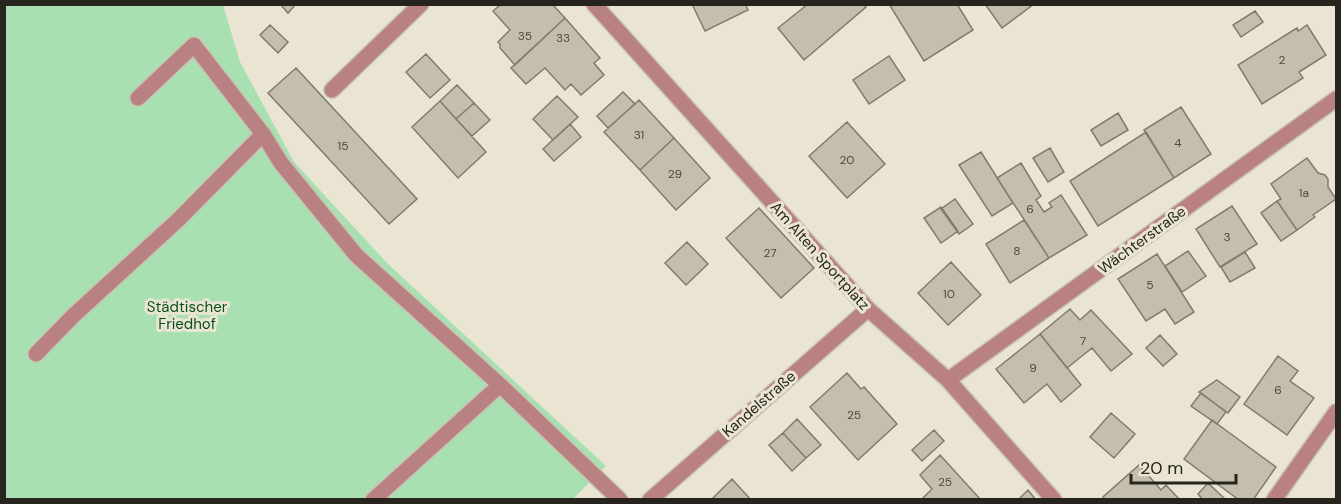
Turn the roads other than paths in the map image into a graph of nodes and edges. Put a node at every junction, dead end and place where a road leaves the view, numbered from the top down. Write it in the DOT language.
graph roads {
  1 [pos="421,4"];
  2 [pos="594,4"];
  3 [pos="332,90"];
  4 [pos="138,98"];
  5 [pos="1336,99"];
  6 [pos="263,134"];
  7 [pos="868,309"];
  8 [pos="36,354"];
  9 [pos="948,380"];
  10 [pos="500,385"];
  11 [pos="1336,412"];
  12 [pos="374,500"];
  13 [pos="620,500"];
  14 [pos="650,500"];
  15 [pos="1054,500"];
  16 [pos="1274,500"];
  1 -- 3 [label="street"];
  2 -- 7 [label="street, Am Alten Sportplatz"];
  4 -- 6 [label="street"];
  5 -- 9 [label="street, Wächterstraße"];
  6 -- 8 [label="street"];
  6 -- 10 [label="street"];
  7 -- 9 [label="street, Am Alten Sportplatz"];
  7 -- 14 [label="street, Kandelstraße"];
  9 -- 15 [label="street, Am Alten Sportplatz"];
  10 -- 12 [label="street"];
  10 -- 13 [label="street"];
  11 -- 16 [label="street"];
}
